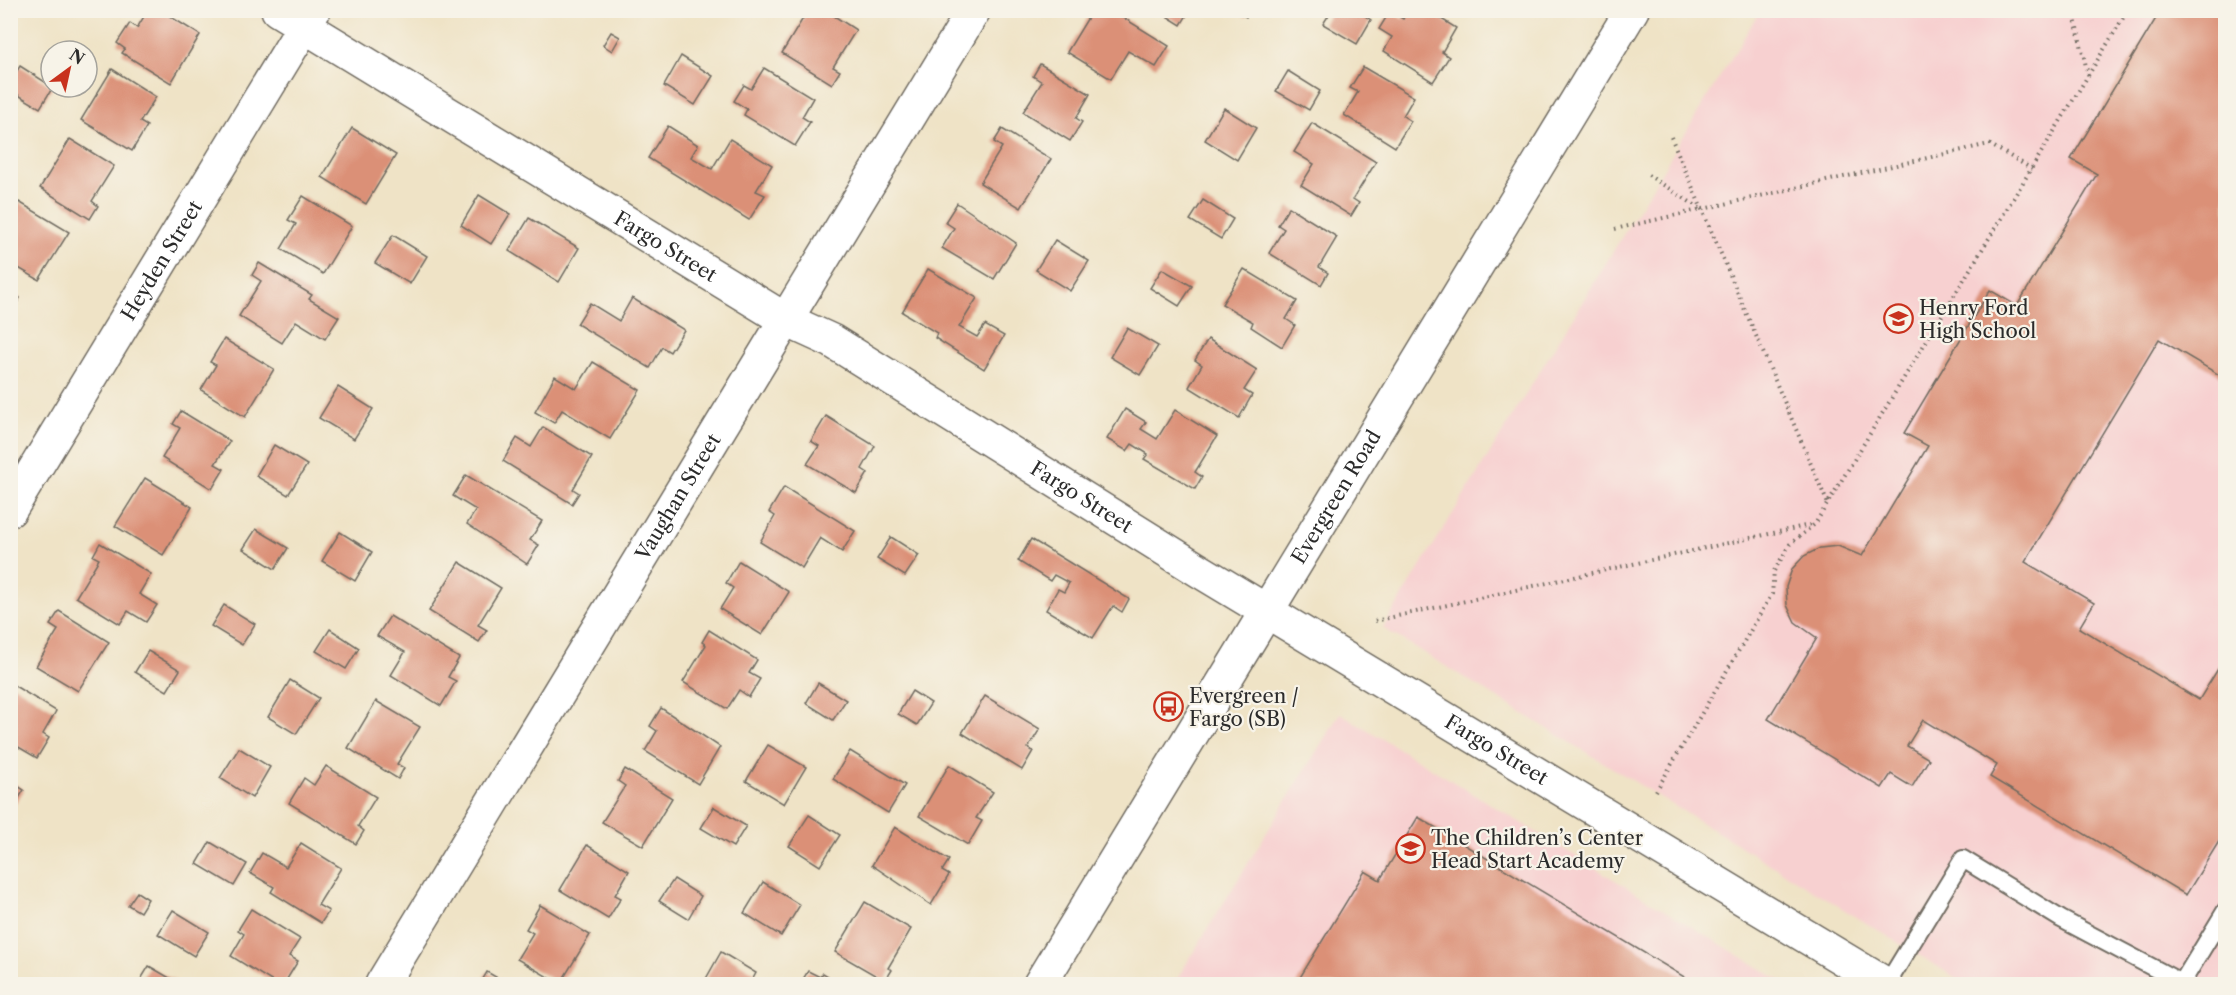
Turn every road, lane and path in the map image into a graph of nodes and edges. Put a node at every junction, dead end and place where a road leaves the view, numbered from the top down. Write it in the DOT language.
graph roads {
  1 [pos="974,10"];
  2 [pos="1632,10"];
  3 [pos="2073,10"];
  4 [pos="2128,10"];
  5 [pos="299,16"];
  6 [pos="2088,76"];
  7 [pos="1671,137"];
  8 [pos="2032,169"];
  9 [pos="1647,176"];
  10 [pos="1701,209"];
  11 [pos="1615,229"];
  12 [pos="786,320"];
  13 [pos="1828,504"];
  14 [pos="10,510"];
  15 [pos="1815,524"];
  16 [pos="1266,611"];
  17 [pos="1376,621"];
  18 [pos="1656,791"];
  19 [pos="2226,910"];
  20 [pos="382,984"];
  21 [pos="1040,984"];
  22 [pos="1886,984"];
  23 [pos="2183,984"];
  1 -- 12 [label="street, Vaughan Street"];
  2 -- 16 [label="street, Evergreen Road"];
  3 -- 6 [label="path"];
  4 -- 6 [label="path"];
  5 -- 12 [label="street, Fargo Street"];
  5 -- 14 [label="street, Heyden Street"];
  6 -- 8 [label="path"];
  7 -- 10 [label="path"];
  8 -- 10 [label="path"];
  8 -- 13 [label="path"];
  9 -- 10 [label="path"];
  10 -- 11 [label="path"];
  10 -- 13 [label="path"];
  12 -- 16 [label="street, Fargo Street"];
  12 -- 20 [label="street, Vaughan Street"];
  13 -- 15 [label="path"];
  15 -- 17 [label="path"];
  15 -- 18 [label="path"];
  16 -- 21 [label="street, Evergreen Road"];
  16 -- 22 [label="street, Fargo Street"];
  19 -- 23 [label="lane"];
  22 -- 23 [label="lane"];
}
